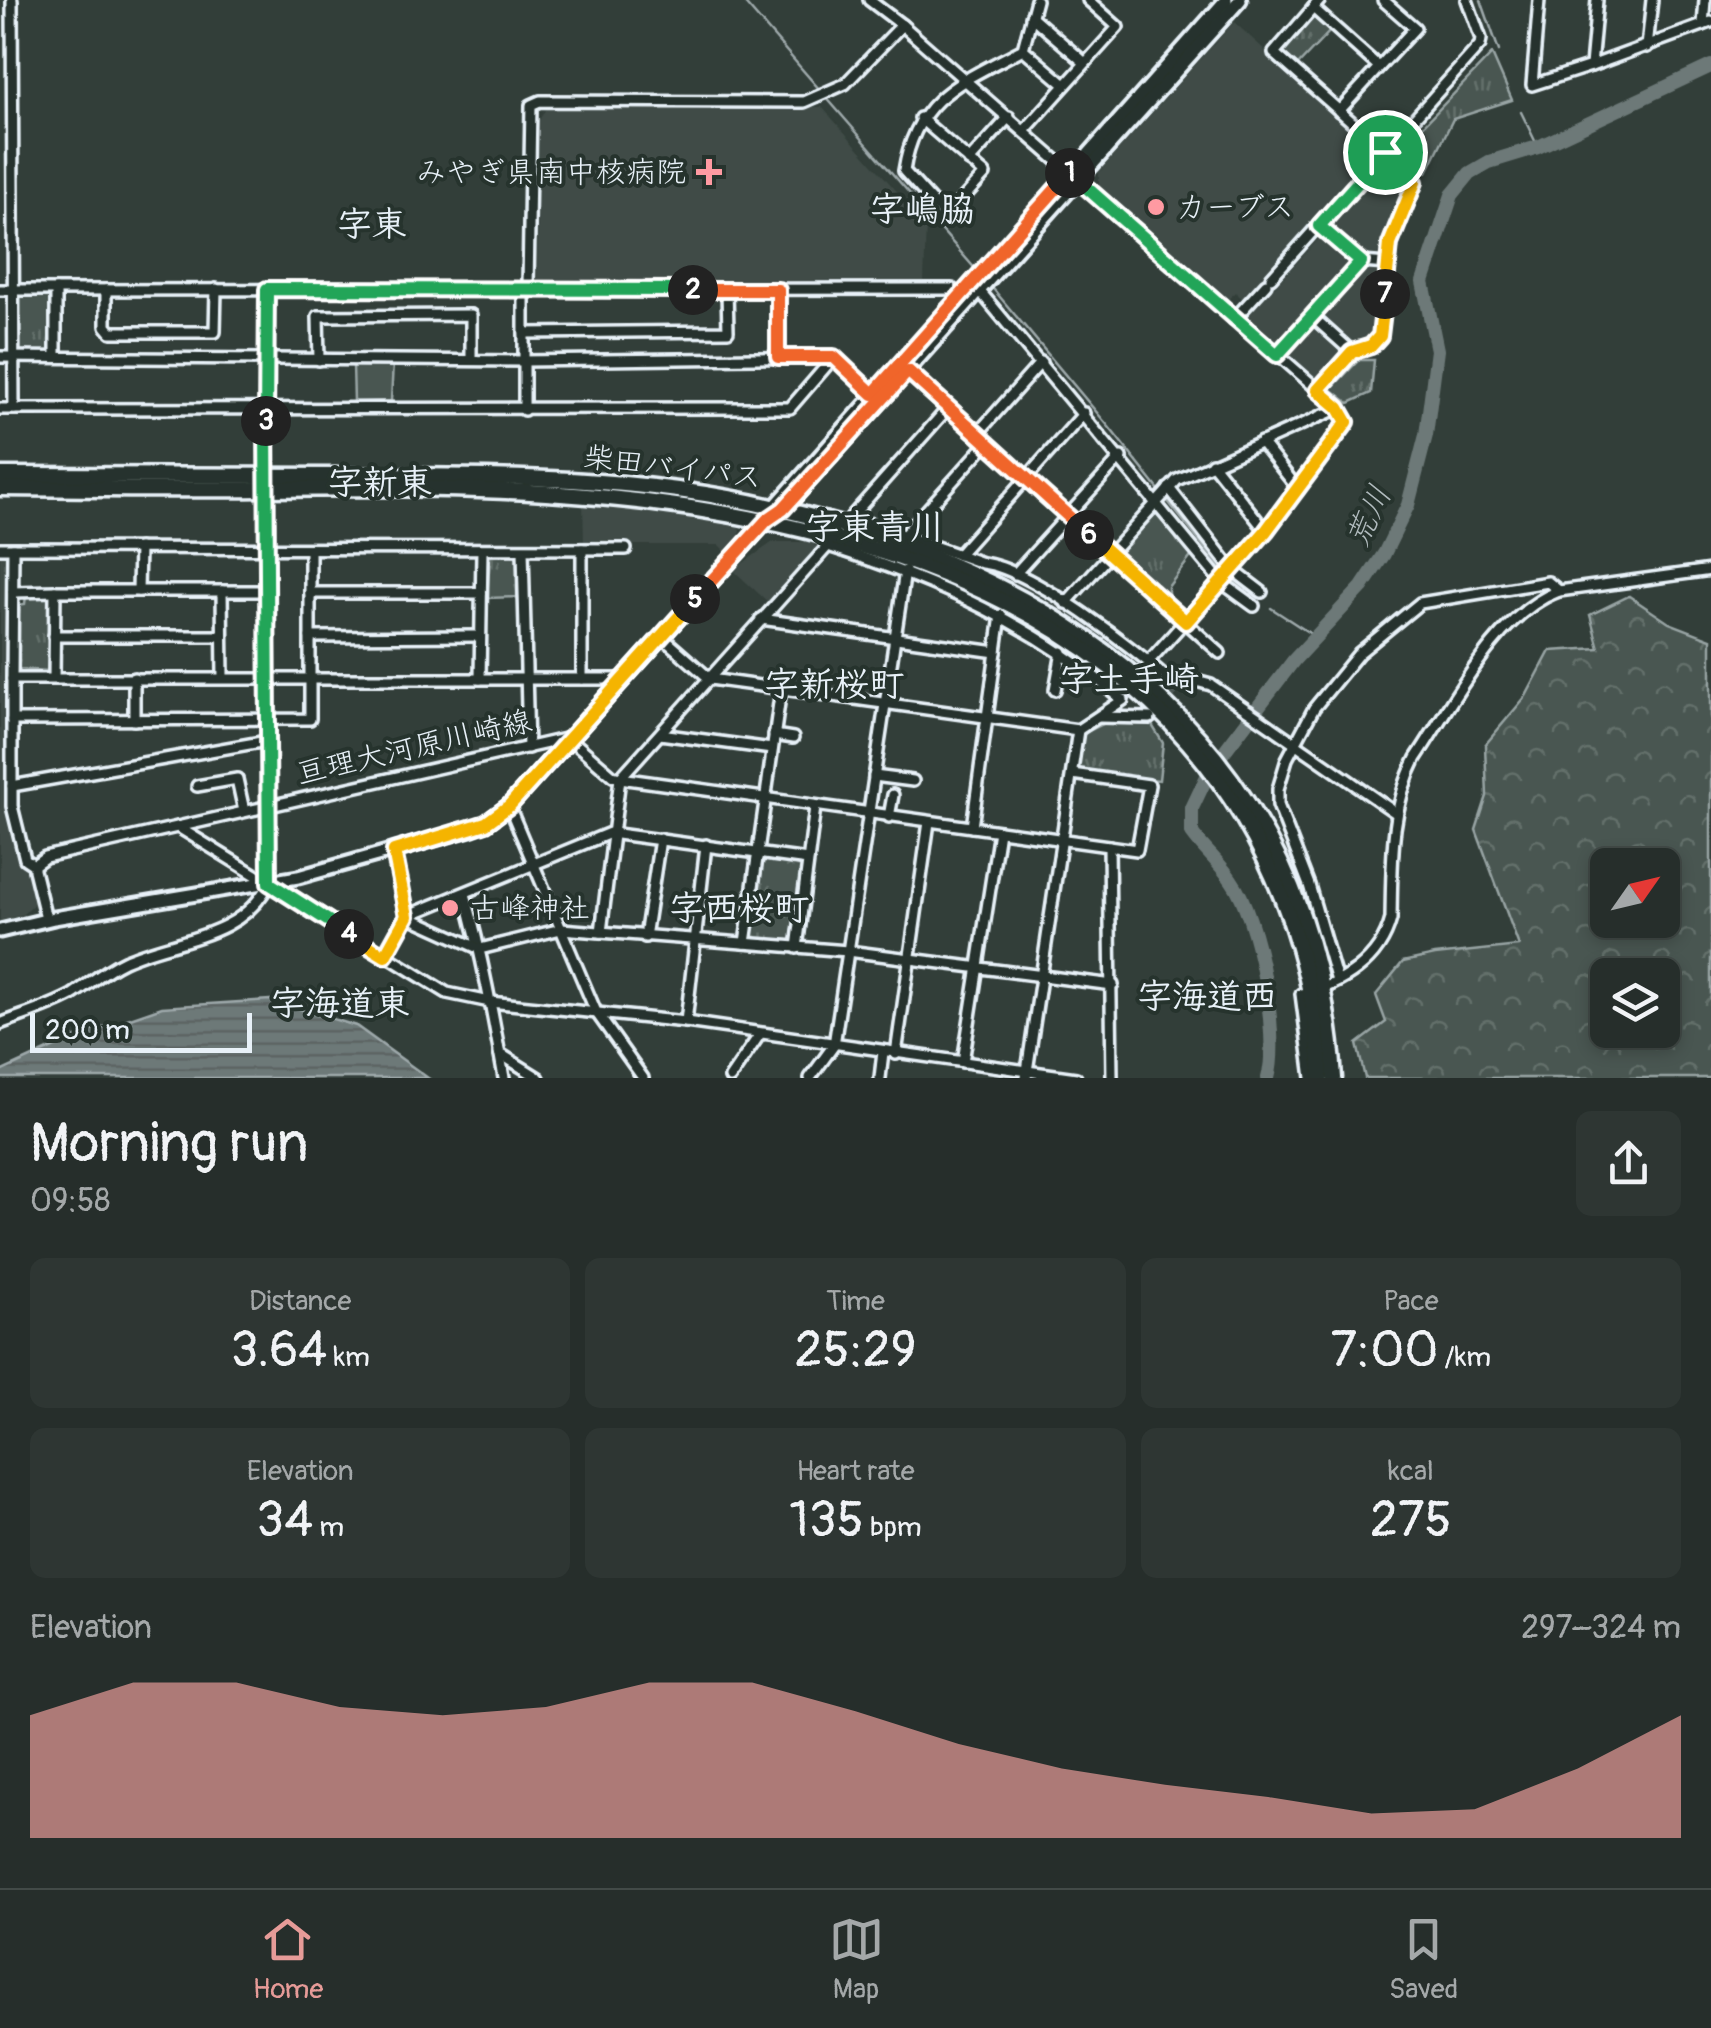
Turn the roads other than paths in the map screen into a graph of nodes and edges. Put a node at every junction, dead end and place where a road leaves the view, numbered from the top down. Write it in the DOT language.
graph roads {
  1 [pos="12,0"];
  2 [pos="870,0"];
  3 [pos="1036,0"];
  4 [pos="1088,0"];
  5 [pos="1240,0"];
  6 [pos="1383,0"];
  7 [pos="1467,0"];
  8 [pos="1539,0"];
  9 [pos="1597,0"];
  10 [pos="1652,0"];
  11 [pos="1705,0"];
  12 [pos="1223,4"];
  13 [pos="1317,4"];
  14 [pos="1031,16"];
  15 [pos="1707,23"];
  16 [pos="902,25"];
  17 [pos="1648,47"];
  18 [pos="1022,48"];
  19 [pos="1085,63"];
  20 [pos="1591,66"];
  21 [pos="1379,67"];
  22 [pos="967,79"];
  23 [pos="1065,85"];
  24 [pos="1339,112"];
  25 [pos="1009,116"];
  26 [pos="920,118"];
  27 [pos="1025,130"];
  28 [pos="1385,152"];
  29 [pos="970,161"];
  30 [pos="1075,176"];
  31 [pos="1319,226"];
  32 [pos="1361,262"];
  33 [pos="1388,264"];
  34 [pos="983,280"];
  35 [pos="216,289"];
  36 [pos="267,289"];
  37 [pos="952,289"];
  38 [pos="0,290"];
  39 [pos="12,290"];
  40 [pos="56,290"];
  41 [pos="106,290"];
  42 [pos="728,290"];
  43 [pos="778,290"];
  44 [pos="524,291"];
  45 [pos="1313,317"];
  46 [pos="1234,319"];
  47 [pos="524,334"];
  48 [pos="1352,352"];
  49 [pos="1277,355"];
  50 [pos="6,357"];
  51 [pos="56,357"];
  52 [pos="778,357"];
  53 [pos="834,357"];
  54 [pos="266,358"];
  55 [pos="318,360"];
  56 [pos="471,360"];
  57 [pos="523,361"];
  58 [pos="1042,362"];
  59 [pos="904,367"];
  60 [pos="1318,390"];
  61 [pos="873,394"];
  62 [pos="948,408"];
  63 [pos="1339,408"];
  64 [pos="0,409"];
  65 [pos="14,409"];
  66 [pos="266,409"];
  67 [pos="524,410"];
  68 [pos="1084,413"];
  69 [pos="977,434"];
  70 [pos="1261,442"];
  71 [pos="986,443"];
  72 [pos="1120,457"];
  73 [pos="1212,463"];
  74 [pos="0,475"];
  75 [pos="1026,478"];
  76 [pos="265,483"];
  77 [pos="0,488"];
  78 [pos="1298,488"];
  79 [pos="1163,494"];
  80 [pos="774,512"];
  81 [pos="1068,516"];
  82 [pos="1266,531"];
  83 [pos="905,534"];
  84 [pos="0,548"];
  85 [pos="12,548"];
  86 [pos="138,548"];
  87 [pos="267,548"];
  88 [pos="582,548"];
  89 [pos="626,548"];
  90 [pos="310,549"];
  91 [pos="482,550"];
  92 [pos="523,550"];
  93 [pos="1110,554"];
  94 [pos="958,555"];
  95 [pos="1711,570"];
  96 [pos="905,571"];
  97 [pos="1016,574"];
  98 [pos="1226,576"];
  99 [pos="138,591"];
  100 [pos="222,591"];
  101 [pos="267,591"];
  102 [pos="1559,591"];
  103 [pos="12,592"];
  104 [pos="54,592"];
  105 [pos="1262,592"];
  106 [pos="310,593"];
  107 [pos="481,594"];
  108 [pos="1066,603"];
  109 [pos="1254,606"];
  110 [pos="1001,616"];
  111 [pos="761,619"];
  112 [pos="1186,622"];
  113 [pos="54,636"];
  114 [pos="222,636"];
  115 [pos="480,636"];
  116 [pos="661,636"];
  117 [pos="310,637"];
  118 [pos="895,637"];
  119 [pos="996,652"];
  120 [pos="1062,652"];
  121 [pos="1220,653"];
  122 [pos="1150,661"];
  123 [pos="54,678"];
  124 [pos="134,678"];
  125 [pos="223,678"];
  126 [pos="267,678"];
  127 [pos="310,678"];
  128 [pos="480,678"];
  129 [pos="710,678"];
  130 [pos="12,679"];
  131 [pos="525,679"];
  132 [pos="582,679"];
  133 [pos="620,682"];
  134 [pos="781,688"];
  135 [pos="1055,690"];
  136 [pos="885,703"];
  137 [pos="1096,716"];
  138 [pos="987,718"];
  139 [pos="1150,718"];
  140 [pos="12,720"];
  141 [pos="134,720"];
  142 [pos="267,720"];
  143 [pos="1078,730"];
  144 [pos="1185,731"];
  145 [pos="660,734"];
  146 [pos="774,735"];
  147 [pos="569,738"];
  148 [pos="794,738"];
  149 [pos="267,741"];
  150 [pos="1296,742"];
  151 [pos="528,748"];
  152 [pos="772,749"];
  153 [pos="1072,774"];
  154 [pos="874,776"];
  155 [pos="620,778"];
  156 [pos="912,781"];
  157 [pos="12,786"];
  158 [pos="197,786"];
  159 [pos="893,796"];
  160 [pos="764,800"];
  161 [pos="267,806"];
  162 [pos="509,806"];
  163 [pos="815,807"];
  164 [pos="244,811"];
  165 [pos="1396,813"];
  166 [pos="868,814"];
  167 [pos="889,817"];
  168 [pos="930,822"];
  169 [pos="178,826"];
  170 [pos="972,828"];
  171 [pos="999,831"];
  172 [pos="615,832"];
  173 [pos="660,839"];
  174 [pos="1062,840"];
  175 [pos="706,845"];
  176 [pos="1110,846"];
  177 [pos="394,851"];
  178 [pos="758,853"];
  179 [pos="808,860"];
  180 [pos="34,865"];
  181 [pos="534,866"];
  182 [pos="298,876"];
  183 [pos="269,883"];
  184 [pos="465,894"];
  185 [pos="298,901"];
  186 [pos="407,916"];
  187 [pos="46,919"];
  188 [pos="561,930"];
  189 [pos="0,931"];
  190 [pos="600,932"];
  191 [pos="644,937"];
  192 [pos="694,940"];
  193 [pos="745,943"];
  194 [pos="797,948"];
  195 [pos="480,949"];
  196 [pos="848,951"];
  197 [pos="385,956"];
  198 [pos="910,959"];
  199 [pos="977,968"];
  200 [pos="1042,976"];
  201 [pos="1113,985"];
  202 [pos="1323,987"];
  203 [pos="490,1002"];
  204 [pos="596,1012"];
  205 [pos="686,1022"];
  206 [pos="0,1024"];
  207 [pos="760,1034"];
  208 [pos="834,1044"];
  209 [pos="883,1052"];
  210 [pos="499,1053"];
  211 [pos="896,1054"];
  212 [pos="963,1062"];
  213 [pos="1027,1075"];
  214 [pos="504,1078"];
  215 [pos="539,1078"];
  216 [pos="642,1078"];
  217 [pos="730,1078"];
  218 [pos="810,1078"];
  219 [pos="880,1078"];
  220 [pos="1076,1078"];
  221 [pos="1112,1078"];
  222 [pos="1312,1078"];
  223 [pos="1321,1078"];
  224 [pos="1334,1078"];
  1 -- 39 [label="street"];
  2 -- 16 [label="street"];
  3 -- 14 [label="street"];
  4 -- 19 [label="street"];
  5 -- 12 [label="main road, 亘理大河原川崎線"];
  6 -- 21 [label="street"];
  7 -- 28 [label="street"];
  8 -- 20 [label="street"];
  9 -- 20 [label="street"];
  10 -- 17 [label="street"];
  11 -- 15 [label="street"];
  12 -- 30 [label="main road, 亘理大河原川崎線"];
  13 -- 21 [label="street"];
  13 -- 24 [label="street"];
  14 -- 18 [label="street"];
  14 -- 19 [label="street"];
  15 -- 17 [label="street"];
  16 -- 22 [label="street"];
  16 -- 44 [label="street"];
  17 -- 20 [label="street"];
  18 -- 22 [label="street"];
  18 -- 23 [label="street"];
  19 -- 23 [label="street"];
  21 -- 24 [label="street"];
  22 -- 25 [label="street"];
  22 -- 26 [label="street"];
  23 -- 27 [label="street"];
  24 -- 28 [label="street"];
  25 -- 27 [label="street"];
  25 -- 29 [label="street"];
  26 -- 29 [label="street"];
  26 -- 29 [label="street"];
  27 -- 30 [label="street"];
  28 -- 31 [label="street"];
  28 -- 33 [label="street"];
  30 -- 34 [label="main road, 亘理大河原川崎線"];
  30 -- 46 [label="street"];
  31 -- 32 [label="street"];
  31 -- 46 [label="street"];
  32 -- 33 [label="street"];
  32 -- 45 [label="street"];
  33 -- 48 [label="street"];
  34 -- 58 [label="street"];
  34 -- 59 [label="main road, 亘理大河原川崎線"];
  35 -- 36 [label="street"];
  35 -- 41 [label="street"];
  35 -- 41 [label="street"];
  36 -- 44 [label="street"];
  36 -- 54 [label="street"];
  37 -- 43 [label="street"];
  38 -- 39 [label="street"];
  39 -- 40 [label="street"];
  39 -- 50 [label="street"];
  40 -- 41 [label="street"];
  40 -- 51 [label="street"];
  42 -- 43 [label="street"];
  42 -- 44 [label="street"];
  42 -- 47 [label="street"];
  43 -- 52 [label="street"];
  44 -- 47 [label="street"];
  45 -- 48 [label="street"];
  45 -- 49 [label="street"];
  46 -- 49 [label="street"];
  47 -- 57 [label="street"];
  48 -- 60 [label="street"];
  49 -- 60 [label="street"];
  50 -- 51 [label="street"];
  50 -- 65 [label="street"];
  51 -- 54 [label="street"];
  52 -- 53 [label="street"];
  52 -- 57 [label="street"];
  53 -- 61 [label="street"];
  53 -- 67 [label="street"];
  54 -- 55 [label="street"];
  54 -- 66 [label="street"];
  55 -- 56 [label="street"];
  55 -- 56 [label="street"];
  56 -- 57 [label="street"];
  57 -- 67 [label="street"];
  58 -- 68 [label="street"];
  58 -- 69 [label="street"];
  59 -- 61 [label="main road, 亘理大河原川崎線"];
  59 -- 62 [label="street"];
  59 -- 80 [label="main road, 亘理大河原川崎線"];
  60 -- 63 [label="street"];
  61 -- 80 [label="main road, 亘理大河原川崎線"];
  62 -- 69 [label="street"];
  62 -- 83 [label="street"];
  63 -- 70 [label="street"];
  63 -- 78 [label="street"];
  64 -- 65 [label="street"];
  65 -- 66 [label="street"];
  66 -- 67 [label="street"];
  66 -- 76 [label="street"];
  68 -- 72 [label="street"];
  68 -- 75 [label="street"];
  69 -- 71 [label="street"];
  70 -- 73 [label="street"];
  70 -- 78 [label="street"];
  71 -- 75 [label="street"];
  71 -- 83 [label="street"];
  72 -- 79 [label="street"];
  72 -- 81 [label="street"];
  73 -- 79 [label="street"];
  73 -- 82 [label="street"];
  74 -- 76 [label="highway, 柴田バイパス"];
  75 -- 81 [label="street"];
  75 -- 94 [label="street"];
  76 -- 77 [label="highway, 柴田バイパス"];
  76 -- 80 [label="highway, 柴田バイパス"];
  76 -- 87 [label="street"];
  78 -- 82 [label="street"];
  79 -- 93 [label="street"];
  79 -- 98 [label="street"];
  79 -- 98 [label="street"];
  80 -- 116 [label="main road, 亘理大河原川崎線"];
  80 -- 144 [label="highway, 柴田バイパス"];
  81 -- 93 [label="street"];
  81 -- 97 [label="street"];
  82 -- 98 [label="street"];
  83 -- 94 [label="street"];
  84 -- 85 [label="street"];
  85 -- 86 [label="street"];
  85 -- 103 [label="street"];
  86 -- 87 [label="street"];
  86 -- 99 [label="street"];
  87 -- 90 [label="street"];
  87 -- 101 [label="street"];
  88 -- 89 [label="street"];
  88 -- 92 [label="street"];
  88 -- 132 [label="street"];
  90 -- 91 [label="street"];
  90 -- 106 [label="street"];
  91 -- 92 [label="street"];
  91 -- 107 [label="street"];
  92 -- 131 [label="street"];
  93 -- 108 [label="street"];
  93 -- 112 [label="street"];
  94 -- 97 [label="street"];
  95 -- 102 [label="street"];
  96 -- 110 [label="street"];
  96 -- 111 [label="street"];
  96 -- 118 [label="street"];
  97 -- 108 [label="street"];
  98 -- 105 [label="street"];
  98 -- 109 [label="street"];
  98 -- 112 [label="street"];
  99 -- 100 [label="street"];
  99 -- 104 [label="street"];
  100 -- 101 [label="street"];
  100 -- 114 [label="street"];
  101 -- 126 [label="street"];
  102 -- 150 [label="street"];
  102 -- 165 [label="street"];
  103 -- 104 [label="street"];
  103 -- 130 [label="street"];
  104 -- 113 [label="street"];
  106 -- 107 [label="street"];
  106 -- 117 [label="street"];
  107 -- 115 [label="street"];
  108 -- 122 [label="street"];
  110 -- 119 [label="street"];
  110 -- 120 [label="street"];
  111 -- 118 [label="street"];
  111 -- 129 [label="street"];
  112 -- 121 [label="street"];
  112 -- 122 [label="street"];
  113 -- 114 [label="street"];
  113 -- 123 [label="street"];
  114 -- 125 [label="street"];
  115 -- 117 [label="street"];
  115 -- 128 [label="street"];
  116 -- 129 [label="street"];
  116 -- 133 [label="main road, 亘理大河原川崎線"];
  117 -- 127 [label="street"];
  118 -- 119 [label="street"];
  118 -- 136 [label="street"];
  119 -- 138 [label="street"];
  120 -- 135 [label="street"];
  120 -- 137 [label="street"];
  122 -- 150 [label="street"];
  123 -- 124 [label="street"];
  123 -- 130 [label="street"];
  124 -- 125 [label="street"];
  124 -- 141 [label="street"];
  125 -- 126 [label="street"];
  126 -- 127 [label="street"];
  126 -- 142 [label="street"];
  127 -- 128 [label="street"];
  127 -- 142 [label="street"];
  128 -- 131 [label="street"];
  129 -- 134 [label="street"];
  129 -- 145 [label="street"];
  130 -- 140 [label="street"];
  131 -- 132 [label="street"];
  131 -- 151 [label="street"];
  132 -- 133 [label="street"];
  133 -- 147 [label="main road, 亘理大河原川崎線"];
  134 -- 136 [label="street"];
  134 -- 146 [label="street"];
  136 -- 138 [label="street"];
  136 -- 154 [label="street"];
  137 -- 139 [label="street"];
  137 -- 143 [label="street"];
  138 -- 143 [label="street"];
  138 -- 170 [label="street"];
  140 -- 141 [label="street"];
  140 -- 157 [label="street"];
  141 -- 142 [label="street"];
  142 -- 149 [label="street"];
  143 -- 153 [label="street"];
  144 -- 202 [label="highway, 柴田バイパス"];
  144 -- 202 [label="highway, 柴田バイパス"];
  145 -- 152 [label="street"];
  145 -- 155 [label="street"];
  146 -- 148 [label="street"];
  146 -- 152 [label="street"];
  147 -- 151 [label="street, 亘理大河原川崎線"];
  147 -- 155 [label="street"];
  147 -- 162 [label="main road, 亘理大河原川崎線"];
  149 -- 157 [label="street"];
  149 -- 161 [label="street"];
  150 -- 165 [label="street"];
  150 -- 202 [label="street"];
  151 -- 161 [label="street, 亘理大河原川崎線"];
  152 -- 160 [label="street"];
  153 -- 174 [label="street"];
  153 -- 176 [label="street"];
  154 -- 156 [label="street"];
  154 -- 166 [label="street"];
  155 -- 160 [label="street"];
  155 -- 172 [label="street"];
  157 -- 180 [label="street"];
  158 -- 164 [label="street"];
  159 -- 167 [label="street"];
  160 -- 163 [label="street"];
  160 -- 178 [label="street"];
  161 -- 164 [label="street, 亘理大河原川崎線"];
  161 -- 183 [label="street"];
  162 -- 177 [label="main road, 亘理大河原川崎線"];
  162 -- 181 [label="street"];
  163 -- 166 [label="street"];
  163 -- 179 [label="street"];
  164 -- 169 [label="street, 亘理大河原川崎線"];
  165 -- 202 [label="street"];
  166 -- 167 [label="street"];
  166 -- 196 [label="street"];
  167 -- 168 [label="street"];
  168 -- 170 [label="street"];
  168 -- 198 [label="street"];
  169 -- 180 [label="street, 亘理大河原川崎線"];
  169 -- 183 [label="street"];
  170 -- 171 [label="street"];
  171 -- 174 [label="street"];
  171 -- 199 [label="street"];
  172 -- 173 [label="street"];
  172 -- 181 [label="street"];
  172 -- 190 [label="street"];
  173 -- 175 [label="street"];
  173 -- 191 [label="street"];
  174 -- 176 [label="street"];
  174 -- 200 [label="street"];
  175 -- 178 [label="street"];
  175 -- 192 [label="street"];
  176 -- 201 [label="street"];
  177 -- 182 [label="main road, 亘理大河原川崎線"];
  177 -- 186 [label="street"];
  178 -- 179 [label="street"];
  178 -- 193 [label="street"];
  179 -- 194 [label="street"];
  180 -- 187 [label="street"];
  181 -- 184 [label="street"];
  181 -- 188 [label="street"];
  182 -- 183 [label="main road, 亘理大河原川崎線"];
  182 -- 185 [label="street"];
  183 -- 185 [label="street"];
  183 -- 187 [label="main road, 亘理大河原川崎線"];
  183 -- 206 [label="street"];
  184 -- 186 [label="street"];
  184 -- 195 [label="street"];
  185 -- 197 [label="street"];
  186 -- 195 [label="street"];
  186 -- 197 [label="street"];
  187 -- 189 [label="main road, 亘理大河原川崎線"];
  188 -- 190 [label="street"];
  188 -- 195 [label="street"];
  188 -- 204 [label="street"];
  190 -- 191 [label="street"];
  191 -- 192 [label="street"];
  192 -- 193 [label="street"];
  192 -- 205 [label="street"];
  193 -- 194 [label="street"];
  194 -- 196 [label="street"];
  195 -- 203 [label="street"];
  196 -- 198 [label="street"];
  196 -- 208 [label="street"];
  197 -- 203 [label="street"];
  198 -- 199 [label="street"];
  198 -- 211 [label="street"];
  199 -- 200 [label="street"];
  199 -- 212 [label="street"];
  200 -- 201 [label="street"];
  200 -- 213 [label="street"];
  201 -- 221 [label="street"];
  202 -- 222 [label="street"];
  202 -- 223 [label="highway, 柴田バイパス"];
  202 -- 224 [label="highway, 柴田バイパス"];
  203 -- 204 [label="street"];
  203 -- 210 [label="street"];
  204 -- 205 [label="street"];
  204 -- 216 [label="street"];
  205 -- 207 [label="street"];
  207 -- 208 [label="street"];
  207 -- 217 [label="street"];
  208 -- 209 [label="street"];
  208 -- 218 [label="street"];
  209 -- 211 [label="street"];
  209 -- 219 [label="street"];
  210 -- 214 [label="street"];
  210 -- 215 [label="street"];
  211 -- 212 [label="street"];
  212 -- 213 [label="street"];
  213 -- 220 [label="street"];
}
